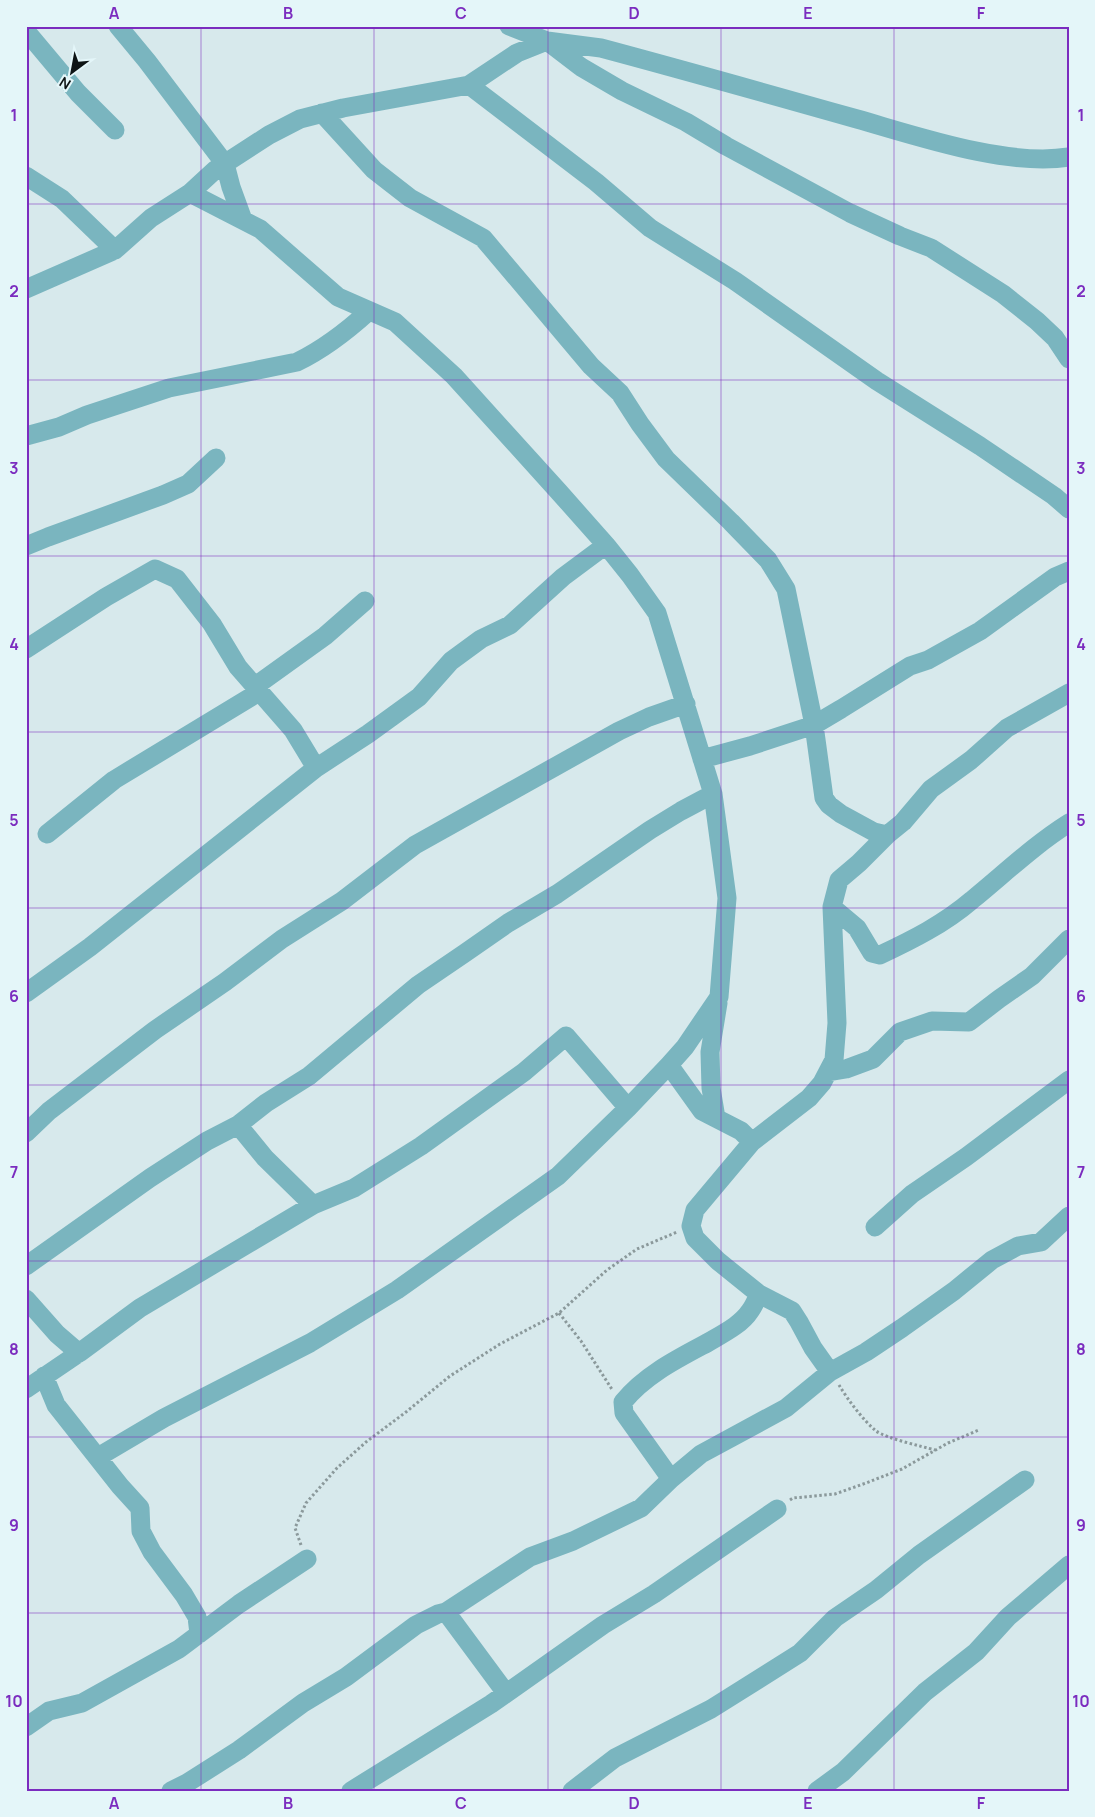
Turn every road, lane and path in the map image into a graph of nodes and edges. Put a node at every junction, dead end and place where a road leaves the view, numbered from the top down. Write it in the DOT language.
graph roads {
  1 [pos="118,26"];
  2 [pos="509,26"];
  3 [pos="26,31"];
  4 [pos="547,41"];
  5 [pos="469,85"];
  6 [pos="322,114"];
  7 [pos="115,130"];
  8 [pos="1069,157"];
  9 [pos="225,164"];
  10 [pos="26,176"];
  11 [pos="190,193"];
  12 [pos="243,220"];
  13 [pos="115,250"];
  14 [pos="26,290"];
  15 [pos="370,311"];
  16 [pos="1069,359"];
  17 [pos="26,436"];
  18 [pos="216,458"];
  19 [pos="1069,509"];
  20 [pos="606,545"];
  21 [pos="26,546"];
  22 [pos="1069,571"];
  23 [pos="365,601"];
  24 [pos="26,649"];
  25 [pos="257,689"];
  26 [pos="1069,693"];
  27 [pos="686,704"];
  28 [pos="814,725"];
  29 [pos="702,759"];
  30 [pos="316,768"];
  31 [pos="713,794"];
  32 [pos="1069,823"];
  33 [pos="47,834"];
  34 [pos="887,835"];
  35 [pos="832,907"];
  36 [pos="1069,939"];
  37 [pos="26,993"];
  38 [pos="719,997"];
  39 [pos="684,1047"];
  40 [pos="710,1052"];
  41 [pos="669,1064"];
  42 [pos="828,1072"];
  43 [pos="1067,1084"];
  44 [pos="628,1108"];
  45 [pos="716,1118"];
  46 [pos="238,1125"];
  47 [pos="26,1133"];
  48 [pos="752,1142"];
  49 [pos="313,1205"];
  50 [pos="1069,1216"];
  51 [pos="691,1226"];
  52 [pos="875,1227"];
  53 [pos="26,1266"];
  54 [pos="759,1294"];
  55 [pos="26,1299"];
  56 [pos="559,1313"];
  57 [pos="79,1353"];
  58 [pos="830,1372"];
  59 [pos="44,1376"];
  60 [pos="26,1389"];
  61 [pos="623,1402"];
  62 [pos="979,1430"];
  63 [pos="936,1450"];
  64 [pos="98,1457"];
  65 [pos="671,1479"];
  66 [pos="1025,1480"];
  67 [pos="777,1509"];
  68 [pos="307,1559"];
  69 [pos="1069,1565"];
  70 [pos="446,1612"];
  71 [pos="199,1634"];
  72 [pos="506,1693"];
  73 [pos="26,1727"];
  74 [pos="843,1772"];
  75 [pos="172,1791"];
  76 [pos="351,1791"];
  77 [pos="572,1791"];
  78 [pos="817,1791"];
  79 [pos="834,1791"];
  1 -- 9 [label="street"];
  2 -- 4 [label="street"];
  3 -- 7 [label="street"];
  4 -- 5 [label="street"];
  4 -- 8 [label="street"];
  4 -- 16 [label="street"];
  5 -- 6 [label="street"];
  5 -- 19 [label="street"];
  6 -- 9 [label="street"];
  6 -- 28 [label="street"];
  9 -- 11 [label="street"];
  9 -- 12 [label="street"];
  10 -- 13 [label="street"];
  11 -- 12 [label="street"];
  11 -- 13 [label="street"];
  12 -- 15 [label="street"];
  13 -- 14 [label="street"];
  15 -- 17 [label="street"];
  15 -- 20 [label="street"];
  18 -- 21 [label="street"];
  20 -- 27 [label="street"];
  20 -- 30 [label="street"];
  22 -- 28 [label="street"];
  23 -- 25 [label="street"];
  24 -- 25 [label="street"];
  25 -- 30 [label="street"];
  25 -- 33 [label="street"];
  26 -- 34 [label="street"];
  27 -- 29 [label="street"];
  27 -- 47 [label="street"];
  28 -- 29 [label="street"];
  28 -- 34 [label="street"];
  29 -- 31 [label="street"];
  30 -- 37 [label="street"];
  31 -- 38 [label="street"];
  31 -- 46 [label="street"];
  32 -- 35 [label="street"];
  34 -- 35 [label="street"];
  35 -- 42 [label="street"];
  36 -- 42 [label="street"];
  38 -- 39 [label="street"];
  38 -- 40 [label="street"];
  39 -- 40 [label="street"];
  39 -- 41 [label="street"];
  40 -- 45 [label="street"];
  41 -- 44 [label="street"];
  41 -- 45 [label="street"];
  42 -- 48 [label="street"];
  43 -- 52 [label="street"];
  44 -- 49 [label="street"];
  44 -- 64 [label="street"];
  45 -- 48 [label="street"];
  46 -- 49 [label="street"];
  46 -- 53 [label="street"];
  48 -- 51 [label="street"];
  49 -- 57 [label="street"];
  50 -- 58 [label="street"];
  51 -- 54 [label="street"];
  51 -- 56 [label="path"];
  54 -- 58 [label="street"];
  54 -- 61 [label="street"];
  55 -- 57 [label="street"];
  56 -- 61 [label="path"];
  56 -- 68 [label="path"];
  57 -- 59 [label="street"];
  58 -- 63 [label="path"];
  58 -- 65 [label="street"];
  59 -- 60 [label="street"];
  59 -- 64 [label="street"];
  61 -- 65 [label="street"];
  62 -- 63 [label="path"];
  63 -- 67 [label="path"];
  64 -- 71 [label="street"];
  65 -- 70 [label="street"];
  66 -- 77 [label="street"];
  67 -- 72 [label="street"];
  68 -- 71 [label="street"];
  69 -- 74 [label="street"];
  70 -- 72 [label="street"];
  70 -- 75 [label="street"];
  71 -- 73 [label="street"];
  72 -- 76 [label="street"];
  74 -- 78 [label="street"];
  74 -- 79 [label="street"];
}
